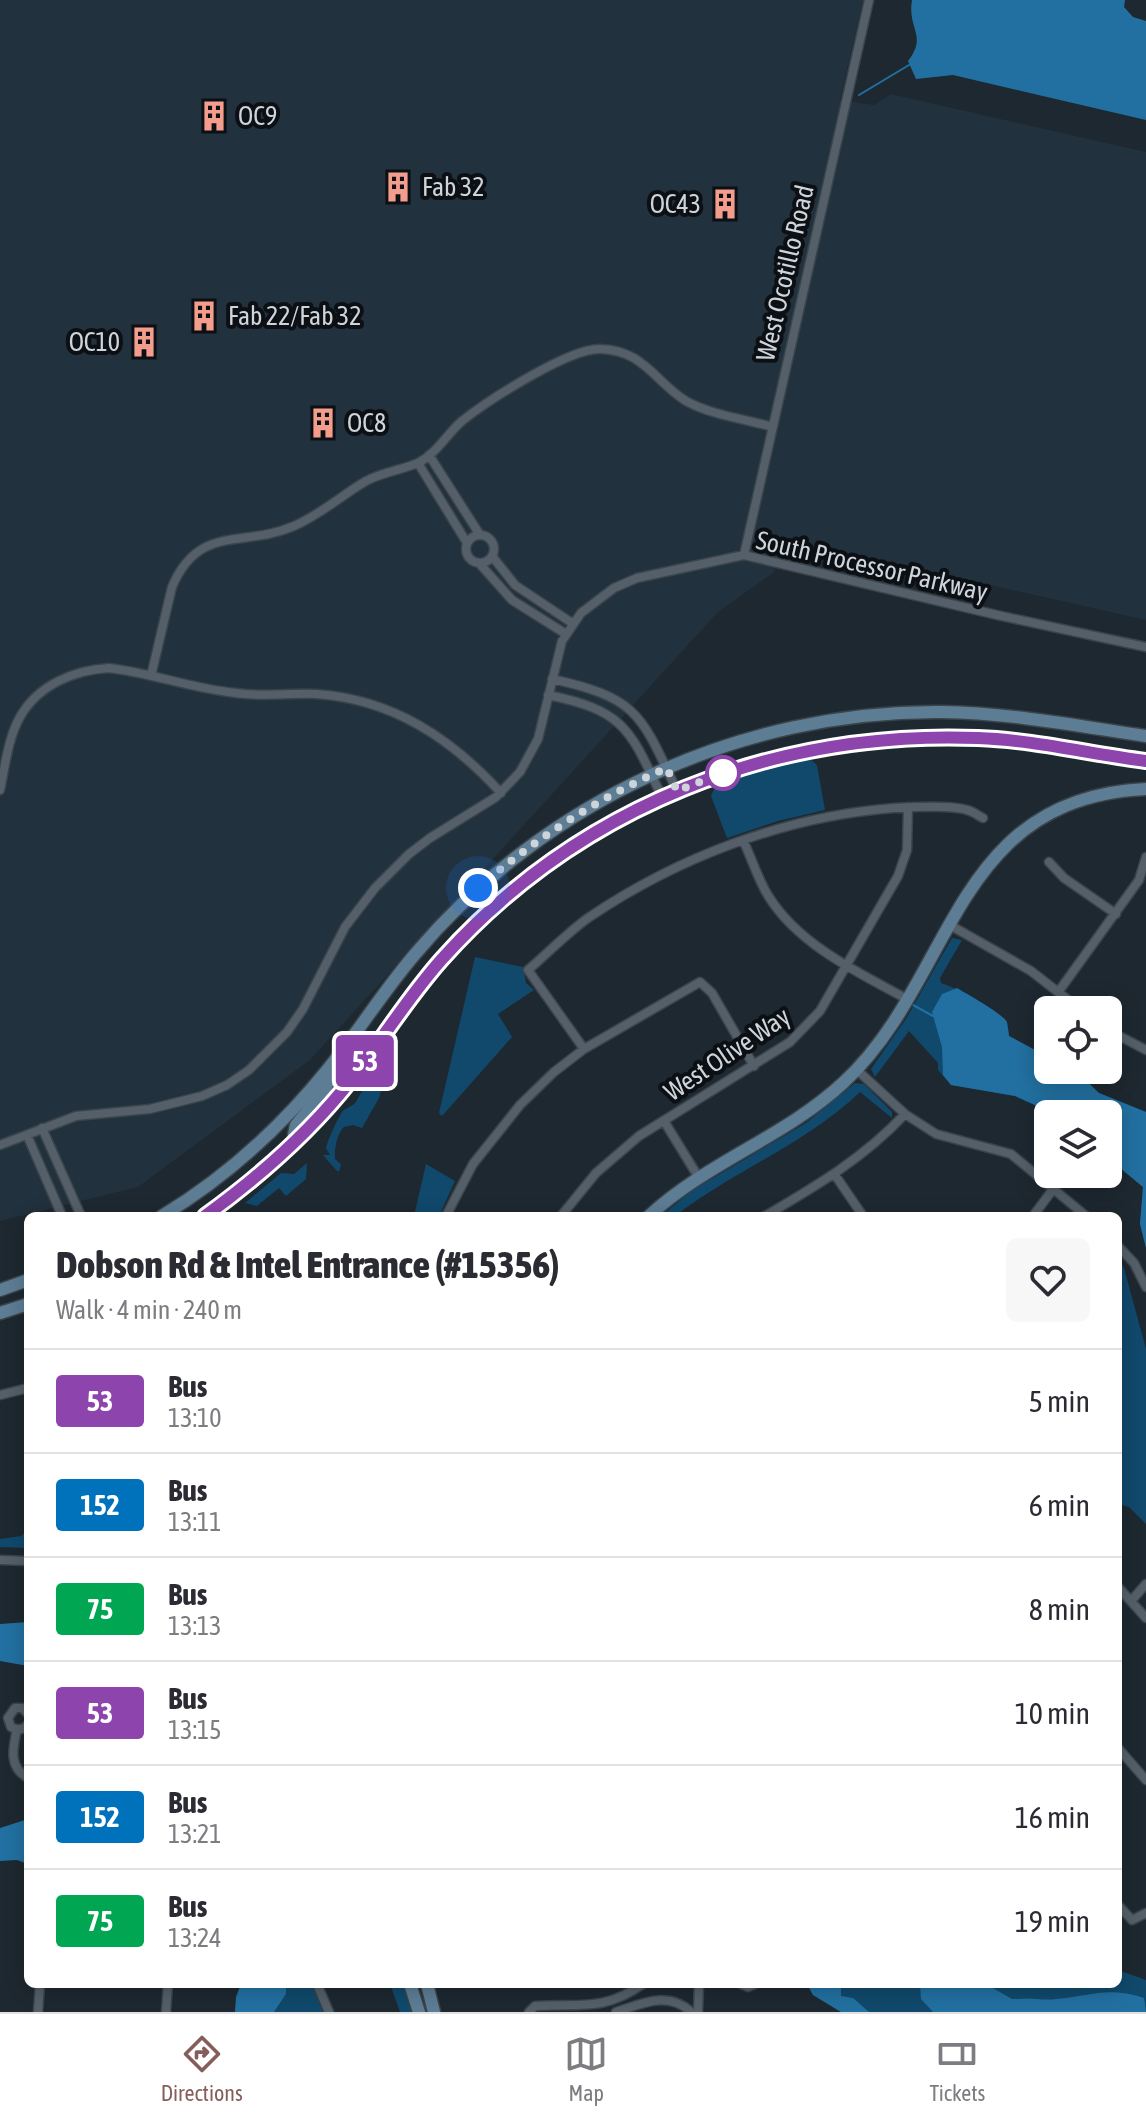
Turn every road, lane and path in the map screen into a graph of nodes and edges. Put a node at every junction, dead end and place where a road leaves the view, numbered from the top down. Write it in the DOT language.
graph roads {
  1 [pos="869,0"];
  2 [pos="773,427"];
  3 [pos="429,455"];
  4 [pos="418,463"];
  5 [pos="480,535"];
  6 [pos="467,543"];
  7 [pos="744,555"];
  8 [pos="492,556"];
  9 [pos="479,563"];
  10 [pos="572,623"];
  11 [pos="566,634"];
  12 [pos="1146,647"];
  13 [pos="151,676"];
  14 [pos="552,679"];
  15 [pos="548,695"];
  16 [pos="1146,736"];
  17 [pos="1146,761"];
  18 [pos="667,768"];
  19 [pos="651,775"];
  20 [pos="1146,789"];
  21 [pos="0,790"];
  22 [pos="677,791"];
  23 [pos="501,793"];
  24 [pos="662,797"];
  25 [pos="908,807"];
  26 [pos="983,818"];
  27 [pos="743,840"];
  28 [pos="1146,857"];
  29 [pos="1049,862"];
  30 [pos="1116,914"];
  31 [pos="948,924"];
  32 [pos="848,966"];
  33 [pos="1059,991"];
  34 [pos="1065,996"];
  35 [pos="907,999"];
  36 [pos="1122,1037"];
  37 [pos="346,1045"];
  38 [pos="584,1049"];
  39 [pos="1146,1050"];
  40 [pos="754,1066"];
  41 [pos="857,1070"];
  42 [pos="905,1114"];
  43 [pos="664,1121"];
  44 [pos="42,1128"];
  45 [pos="27,1135"];
  46 [pos="296,1141"];
  47 [pos="0,1145"];
  48 [pos="1034,1172"];
  49 [pos="835,1175"];
  50 [pos="699,1178"];
  51 [pos="1054,1188"];
  52 [pos="60,1212"];
  53 [pos="79,1212"];
  54 [pos="168,1212"];
  55 [pos="210,1212"];
  56 [pos="448,1212"];
  57 [pos="564,1212"];
  58 [pos="654,1212"];
  59 [pos="772,1212"];
  60 [pos="860,1212"];
  61 [pos="1036,1212"];
  62 [pos="1081,1212"];
  63 [pos="1122,1250"];
  64 [pos="24,1281"];
  65 [pos="1146,1287"];
  66 [pos="0,1290"];
  67 [pos="24,1305"];
  68 [pos="0,1313"];
  69 [pos="24,1389"];
  70 [pos="0,1395"];
  71 [pos="0,1560"];
  72 [pos="24,1561"];
  73 [pos="1146,1584"];
  74 [pos="1122,1591"];
  75 [pos="1131,1601"];
  76 [pos="1146,1618"];
  77 [pos="24,1712"];
  78 [pos="24,1728"];
  79 [pos="17,1729"];
  80 [pos="1122,1753"];
  81 [pos="24,1776"];
  82 [pos="1146,1780"];
  83 [pos="1122,1909"];
  84 [pos="1146,1913"];
  85 [pos="40,1988"];
  86 [pos="168,1988"];
  87 [pos="319,1988"];
  88 [pos="411,1988"];
  89 [pos="428,1988"];
  90 [pos="638,1988"];
  91 [pos="699,1988"];
  92 [pos="38,2012"];
  93 [pos="166,2012"];
  94 [pos="329,2012"];
  95 [pos="419,2012"];
  96 [pos="434,2012"];
  97 [pos="529,2012"];
  98 [pos="616,2012"];
  99 [pos="691,2012"];
  100 [pos="698,2012"];
  1 -- 2 [label="street, West Ocotillo Road"];
  2 -- 3 [label="street"];
  2 -- 7 [label="street, West Ocotillo Road"];
  3 -- 4 [label="street"];
  3 -- 5 [label="street"];
  4 -- 6 [label="street"];
  4 -- 13 [label="street"];
  5 -- 6 [label="street"];
  5 -- 8 [label="street"];
  6 -- 9 [label="street"];
  7 -- 10 [label="street, South Processor Parkway"];
  7 -- 12 [label="street, South Processor Parkway"];
  8 -- 9 [label="street"];
  8 -- 10 [label="street"];
  9 -- 11 [label="street"];
  10 -- 11 [label="street, South Processor Parkway"];
  11 -- 14 [label="street, South Processor Parkway"];
  13 -- 21 [label="street"];
  13 -- 23 [label="street"];
  14 -- 15 [label="street, South Processor Parkway"];
  14 -- 18 [label="street"];
  15 -- 19 [label="street"];
  15 -- 23 [label="street, South Processor Parkway"];
  16 -- 18 [label="main road"];
  17 -- 22 [label="main road"];
  18 -- 19 [label="main road"];
  18 -- 22 [label="street"];
  19 -- 24 [label="street"];
  19 -- 37 [label="main road"];
  20 -- 31 [label="main road"];
  22 -- 24 [label="main road"];
  23 -- 44 [label="street, South Processor Parkway"];
  24 -- 46 [label="main road"];
  25 -- 26 [label="street"];
  25 -- 27 [label="street"];
  25 -- 32 [label="street, West Olive Way"];
  27 -- 32 [label="street"];
  27 -- 38 [label="street"];
  28 -- 30 [label="street"];
  29 -- 30 [label="street"];
  30 -- 33 [label="street"];
  31 -- 33 [label="street"];
  31 -- 35 [label="main road"];
  32 -- 35 [label="street"];
  32 -- 40 [label="street, West Olive Way"];
  33 -- 34 [label="street"];
  35 -- 41 [label="main road"];
  36 -- 39 [label="street"];
  37 -- 46 [label="main road"];
  37 -- 54 [label="main road"];
  38 -- 40 [label="street"];
  38 -- 56 [label="street"];
  40 -- 43 [label="street, West Olive Way"];
  41 -- 42 [label="street"];
  41 -- 50 [label="main road"];
  42 -- 48 [label="street"];
  42 -- 49 [label="street"];
  43 -- 50 [label="street"];
  43 -- 57 [label="street, West Olive Way"];
  44 -- 45 [label="street, South Processor Parkway"];
  44 -- 53 [label="street"];
  45 -- 47 [label="street, South Processor Parkway"];
  45 -- 52 [label="street"];
  46 -- 55 [label="main road"];
  49 -- 59 [label="street"];
  49 -- 60 [label="street"];
  50 -- 58 [label="main road"];
  51 -- 61 [label="street"];
  51 -- 62 [label="street"];
  63 -- 65 [label="street"];
  64 -- 66 [label="main road"];
  67 -- 68 [label="main road"];
  69 -- 70 [label="street"];
  71 -- 72 [label="street"];
  73 -- 75 [label="street"];
  74 -- 75 [label="street"];
  75 -- 76 [label="street"];
  77 -- 79 [label="street"];
  78 -- 79 [label="street"];
  79 -- 81 [label="street"];
  80 -- 82 [label="street"];
  83 -- 84 [label="street"];
  85 -- 92 [label="street"];
  86 -- 93 [label="street"];
  87 -- 94 [label="street"];
  88 -- 95 [label="main road"];
  89 -- 96 [label="main road"];
  90 -- 97 [label="street"];
  91 -- 100 [label="street"];
  98 -- 99 [label="street"];
}
